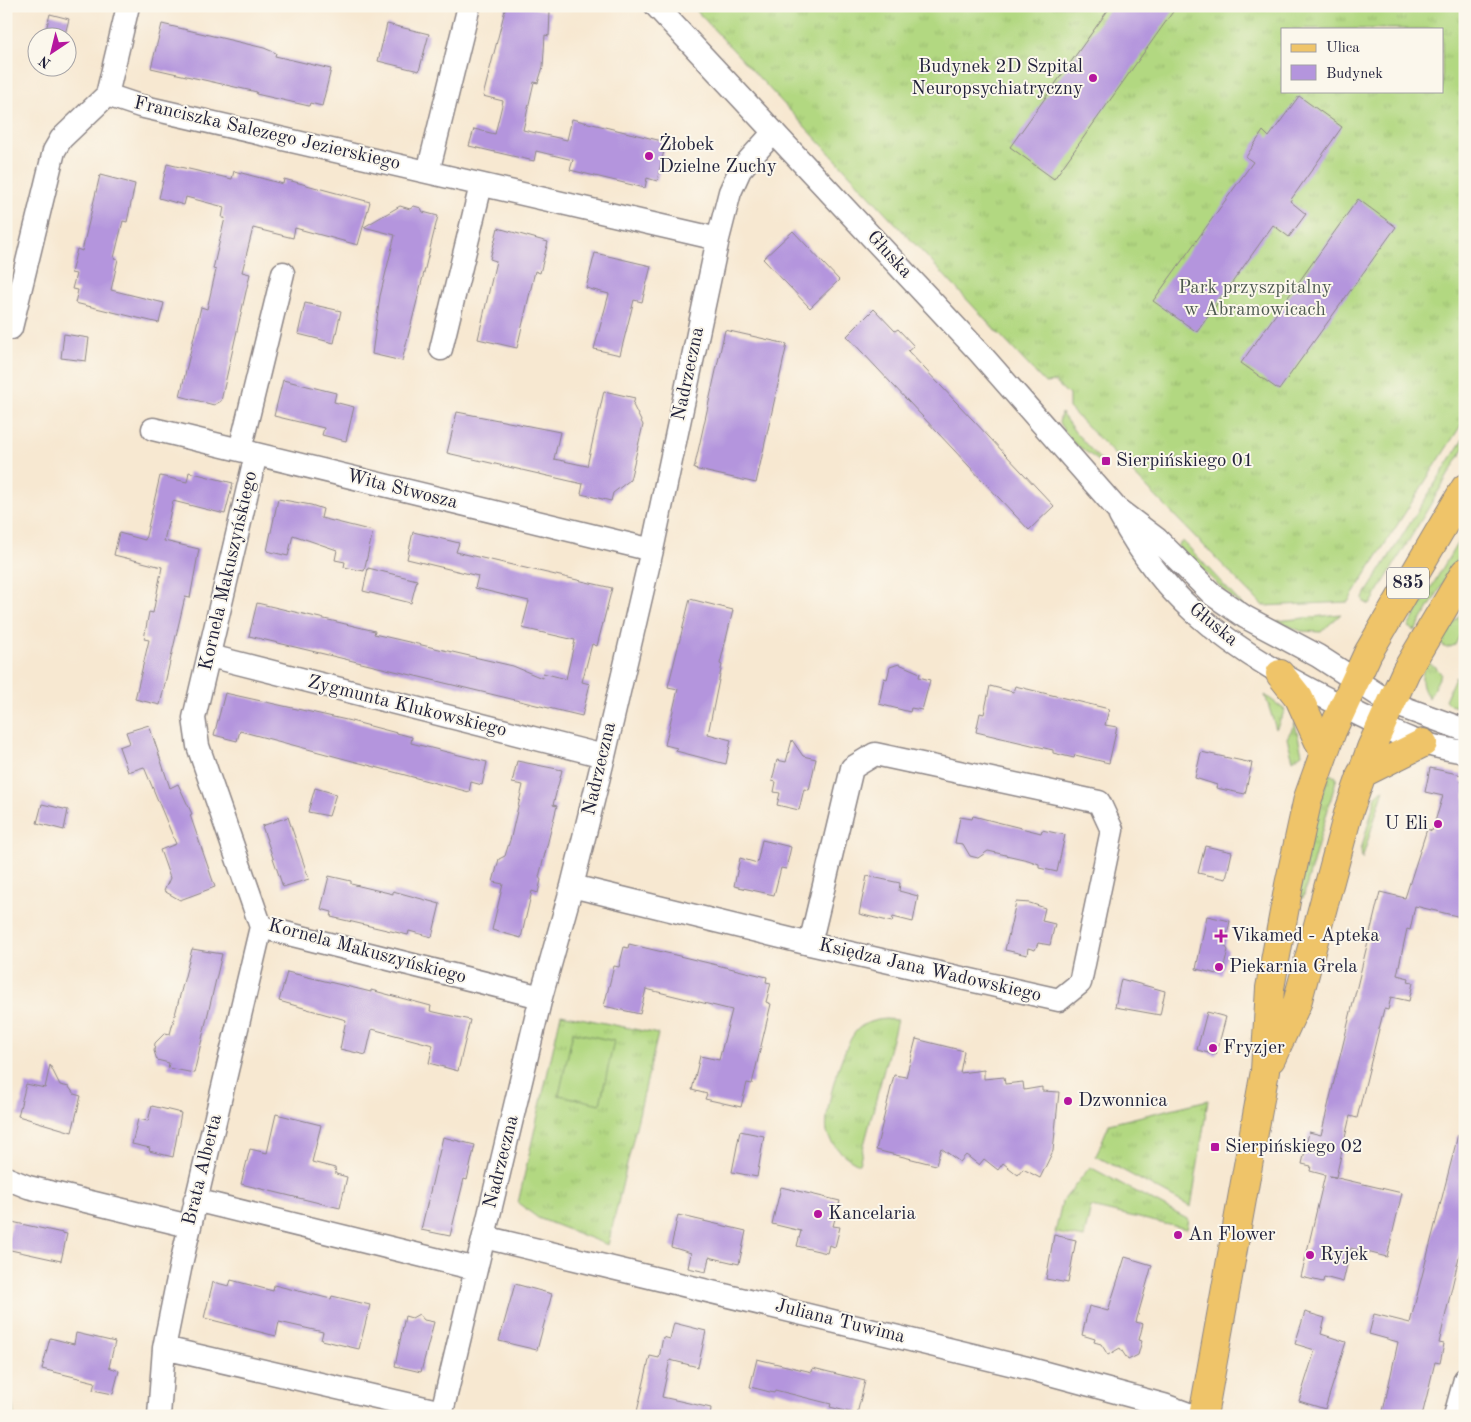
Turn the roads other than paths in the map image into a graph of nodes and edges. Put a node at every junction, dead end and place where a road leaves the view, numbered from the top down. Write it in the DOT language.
graph roads {
  1 [pos="128,6"];
  2 [pos="468,6"];
  3 [pos="656,6"];
  4 [pos="107,95"];
  5 [pos="774,132"];
  6 [pos="428,172"];
  7 [pos="481,185"];
  8 [pos="718,239"];
  9 [pos="284,273"];
  10 [pos="11,328"];
  11 [pos="441,349"];
  12 [pos="153,429"];
  13 [pos="248,452"];
  14 [pos="1465,488"];
  15 [pos="1116,508"];
  16 [pos="652,550"];
  17 [pos="1465,572"];
  18 [pos="210,656"];
  19 [pos="1280,674"];
  20 [pos="1355,679"];
  21 [pos="1343,707"];
  22 [pos="1385,714"];
  23 [pos="1465,730"];
  24 [pos="1423,743"];
  25 [pos="1465,752"];
  26 [pos="1324,753"];
  27 [pos="604,756"];
  28 [pos="1361,774"];
  29 [pos="572,886"];
  30 [pos="261,927"];
  31 [pos="810,944"];
  32 [pos="541,998"];
  33 [pos="1266,1071"];
  34 [pos="6,1178"];
  35 [pos="195,1200"];
  36 [pos="189,1226"];
  37 [pos="484,1237"];
  38 [pos="476,1269"];
  39 [pos="164,1348"];
  40 [pos="1465,1379"];
  41 [pos="442,1414"];
  42 [pos="158,1416"];
  43 [pos="1194,1416"];
  44 [pos="1203,1416"];
  45 [pos="1455,1416"];
  1 -- 4 [label="street"];
  2 -- 6 [label="street"];
  3 -- 5 [label="street, Głuska"];
  4 -- 6 [label="street, Franciszka Salezego Jezierskiego"];
  4 -- 10 [label="street"];
  5 -- 8 [label="street, Nadrzeczna"];
  5 -- 15 [label="street, Głuska"];
  6 -- 7 [label="street, Franciszka Salezego Jezierskiego"];
  7 -- 8 [label="street, Franciszka Salezego Jezierskiego"];
  7 -- 11 [label="street"];
  8 -- 16 [label="street, Nadrzeczna"];
  9 -- 13 [label="street, Kornela Makuszyńskiego"];
  12 -- 13 [label="street, Wita Stwosza"];
  13 -- 16 [label="street, Wita Stwosza"];
  13 -- 18 [label="street, Kornela Makuszyńskiego"];
  14 -- 20 [label="main road, 835"];
  15 -- 19 [label="street, Głuska"];
  15 -- 20 [label="street, Głuska"];
  16 -- 27 [label="street, Nadrzeczna"];
  17 -- 22 [label="main road, 835"];
  18 -- 27 [label="street, Zygmunta Klukowskiego"];
  18 -- 30 [label="street, Kornela Makuszyńskiego"];
  19 -- 21 [label="street, Głuska"];
  19 -- 26 [label="main road"];
  20 -- 21 [label="main road, 835"];
  20 -- 22 [label="street, Głuska"];
  21 -- 22 [label="street, Głuska"];
  21 -- 26 [label="main road, 835"];
  22 -- 23 [label="street"];
  22 -- 24 [label="street"];
  22 -- 28 [label="main road, 835"];
  24 -- 25 [label="street"];
  24 -- 28 [label="main road"];
  26 -- 33 [label="main road, 835"];
  27 -- 29 [label="street, Nadrzeczna"];
  28 -- 33 [label="main road, 835"];
  29 -- 31 [label="street, Księdza Jana Wadowskiego"];
  29 -- 32 [label="street, Nadrzeczna"];
  30 -- 32 [label="street, Kornela Makuszyńskiego"];
  30 -- 35 [label="street, Brata Alberta"];
  31 -- 31 [label="street, Księdza Jana Wadowskiego"];
  32 -- 37 [label="street, Nadrzeczna"];
  33 -- 44 [label="main road, 835"];
  34 -- 36 [label="street"];
  35 -- 36 [label="street, Brata Alberta"];
  35 -- 38 [label="street"];
  36 -- 39 [label="street, Brata Alberta"];
  37 -- 38 [label="street, Nadrzeczna"];
  37 -- 43 [label="street, Juliana Tuwima"];
  38 -- 41 [label="street, Nadrzeczna"];
  39 -- 41 [label="street"];
  39 -- 42 [label="street, Brata Alberta"];
  40 -- 45 [label="street"];
}
